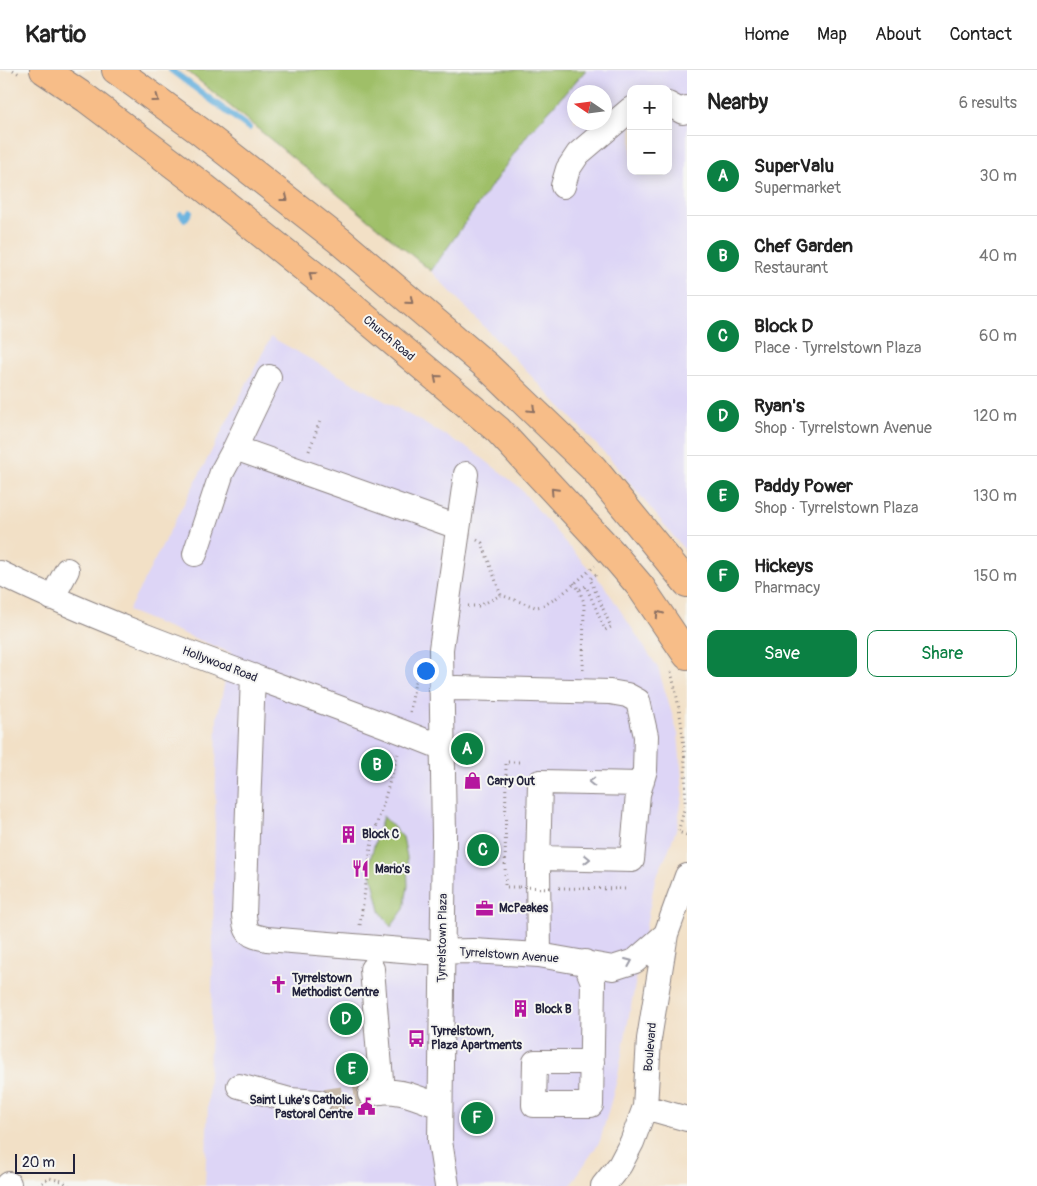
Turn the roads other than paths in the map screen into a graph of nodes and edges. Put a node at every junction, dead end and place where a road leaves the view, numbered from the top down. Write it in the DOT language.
graph roads {
  1 [pos="116,70"];
  2 [pos="36,75"];
  3 [pos="672,106"];
  4 [pos="687,108"];
  5 [pos="627,112"];
  6 [pos="563,186"];
  7 [pos="269,377"];
  8 [pos="235,448"];
  9 [pos="466,474"];
  10 [pos="458,527"];
  11 [pos="195,554"];
  12 [pos="67,570"];
  13 [pos="0,573"];
  14 [pos="687,583"];
  15 [pos="52,598"];
  16 [pos="679,662"];
  17 [pos="253,676"];
  18 [pos="441,689"];
  19 [pos="443,748"];
  20 [pos="641,784"];
  21 [pos="538,858"];
  22 [pos="687,876"];
  23 [pos="683,897"];
  24 [pos="666,934"];
  25 [pos="441,952"];
  26 [pos="539,955"];
  27 [pos="585,962"];
  28 [pos="372,969"];
  29 [pos="592,1062"];
  30 [pos="239,1086"];
  31 [pos="319,1102"];
  32 [pos="439,1106"];
  33 [pos="644,1107"];
  34 [pos="687,1119"];
  35 [pos="447,1186"];
  36 [pos="603,1186"];
  1 -- 14 [label="main road, one-way"];
  16 -- 2 [label="main road, Church Road, one-way"];
  3 -- 4 [label="street"];
  5 -- 6 [label="street"];
  7 -- 8 [label="street"];
  8 -- 10 [label="street"];
  8 -- 11 [label="street"];
  9 -- 10 [label="street, Tyrrelstown Plaza"];
  10 -- 18 [label="street, Tyrrelstown Plaza"];
  12 -- 15 [label="street"];
  13 -- 15 [label="street, Hollywood Road"];
  15 -- 17 [label="street, Hollywood Road"];
  17 -- 19 [label="street, Hollywood Road"];
  17 -- 25 [label="street, Tyrrelstown Avenue"];
  18 -- 19 [label="street, Tyrrelstown Plaza"];
  18 -- 20 [label="street"];
  19 -- 25 [label="street, Tyrrelstown Plaza"];
  21 -- 20 [label="street, one-way"];
  20 -- 21 [label="street, one-way"];
  21 -- 26 [label="street"];
  22 -- 23 [label="street, Boulevard"];
  23 -- 24 [label="street, Boulevard"];
  27 -- 24 [label="street, Tyrrelstown Avenue, one-way"];
  24 -- 33 [label="street, Boulevard"];
  25 -- 26 [label="street, Tyrrelstown Avenue"];
  25 -- 32 [label="street, Tyrrelstown Plaza"];
  26 -- 27 [label="street, Tyrrelstown Avenue"];
  27 -- 29 [label="street"];
  28 -- 32 [label="street"];
  30 -- 31 [label="street"];
  32 -- 35 [label="street, Tyrrelstown Plaza"];
  33 -- 34 [label="street"];
  33 -- 36 [label="street, Boulevard"];
}
